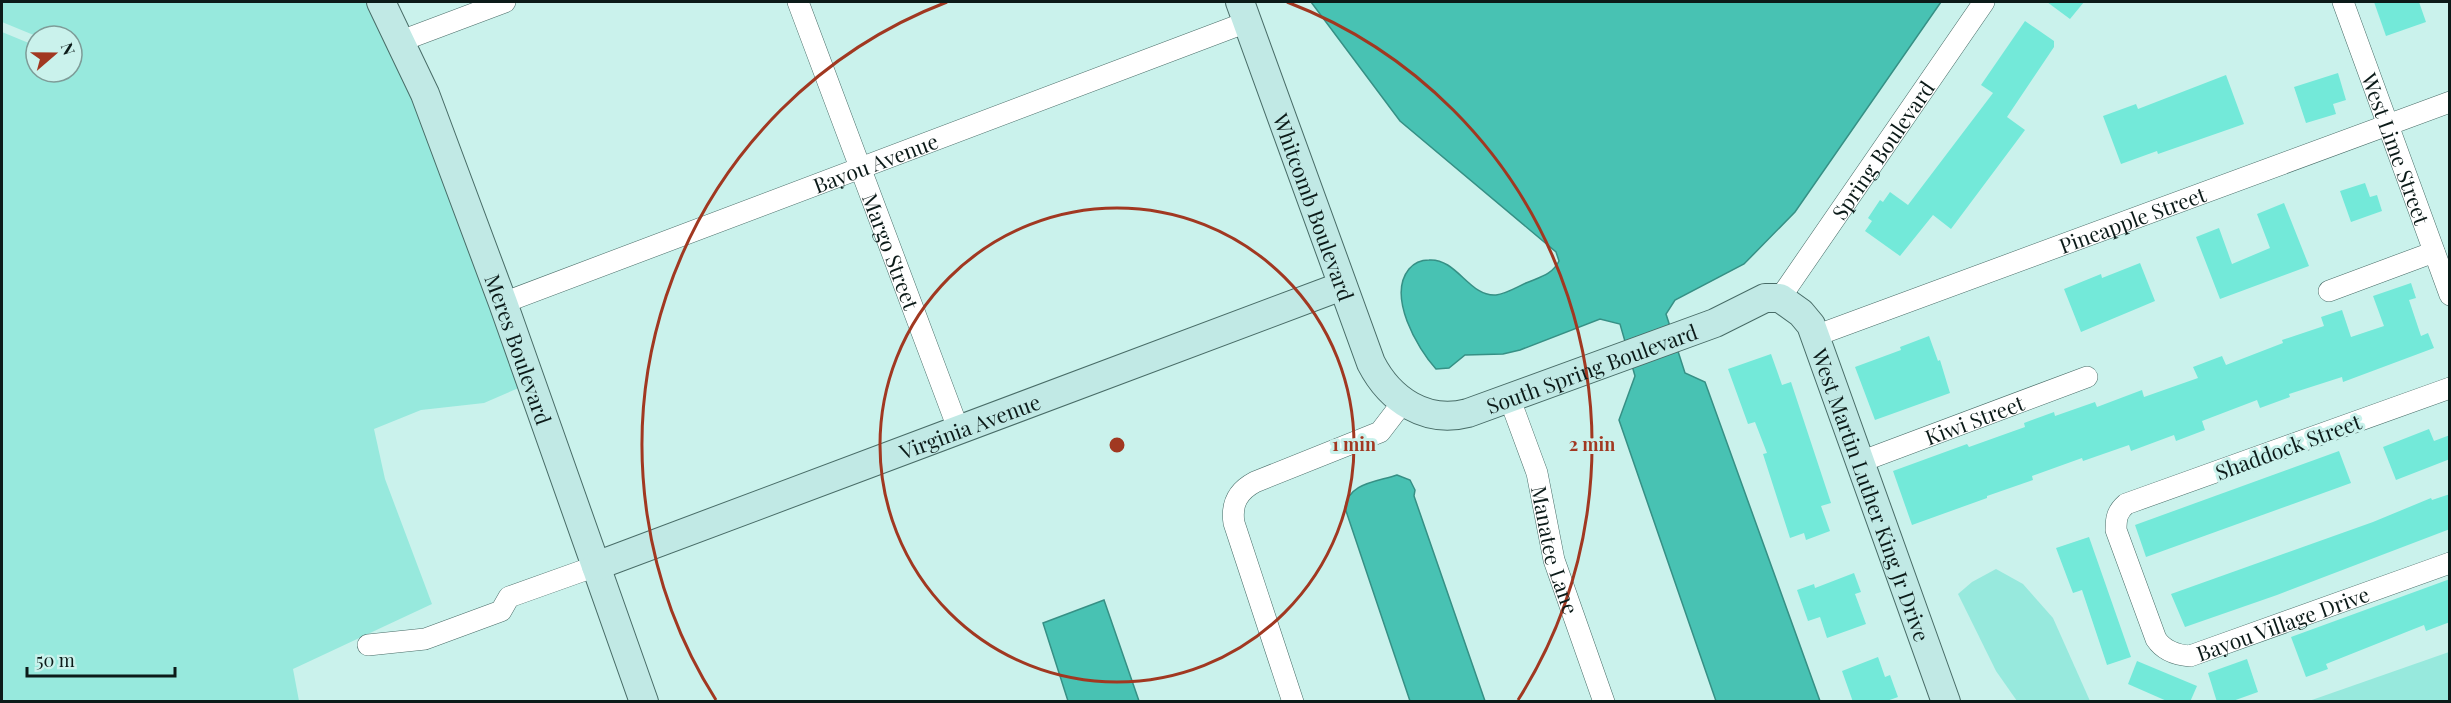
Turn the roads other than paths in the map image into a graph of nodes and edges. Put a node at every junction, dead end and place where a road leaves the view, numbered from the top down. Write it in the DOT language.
graph roads {
  1 [pos="381,2"];
  2 [pos="506,2"];
  3 [pos="798,2"];
  4 [pos="1984,2"];
  5 [pos="2343,2"];
  6 [pos="1244,12"];
  7 [pos="401,41"];
  8 [pos="2450,102"];
  9 [pos="2388,125"];
  10 [pos="860,167"];
  11 [pos="2434,252"];
  12 [pos="1342,285"];
  13 [pos="2329,291"];
  14 [pos="2450,295"];
  15 [pos="1780,298"];
  16 [pos="503,303"];
  17 [pos="1815,336"];
  18 [pos="2087,377"];
  19 [pos="2450,388"];
  20 [pos="1509,397"];
  21 [pos="1403,402"];
  22 [pos="959,431"];
  23 [pos="1860,462"];
  24 [pos="2126,504"];
  25 [pos="2450,563"];
  26 [pos="596,566"];
  27 [pos="368,645"];
  28 [pos="644,702"];
  29 [pos="1293,702"];
  30 [pos="1604,702"];
  31 [pos="1946,702"];
  1 -- 7 [label="street, Meres Boulevard"];
  2 -- 7 [label="street"];
  3 -- 10 [label="street, Margo Street"];
  4 -- 15 [label="street, Spring Boulevard"];
  5 -- 9 [label="street, West Lime Street"];
  6 -- 10 [label="street, Bayou Avenue"];
  6 -- 12 [label="street, Whitcomb Boulevard"];
  7 -- 16 [label="street, Meres Boulevard"];
  8 -- 9 [label="street, Pineapple Street"];
  9 -- 11 [label="street, West Lime Street"];
  9 -- 17 [label="street, Pineapple Street"];
  10 -- 16 [label="street, Bayou Avenue"];
  10 -- 22 [label="street, Margo Street"];
  11 -- 13 [label="street"];
  11 -- 14 [label="street, West Lime Street"];
  12 -- 21 [label="street, Whitcomb Boulevard"];
  12 -- 22 [label="street, Virginia Avenue"];
  15 -- 17 [label="street, West Martin Luther King Jr Drive"];
  15 -- 20 [label="street, South Spring Boulevard"];
  16 -- 26 [label="street, Meres Boulevard"];
  17 -- 23 [label="street, West Martin Luther King Jr Drive"];
  18 -- 23 [label="street, Kiwi Street"];
  19 -- 24 [label="street, Shaddock Street"];
  20 -- 21 [label="street, South Spring Boulevard"];
  20 -- 30 [label="street, Manatee Lane"];
  21 -- 29 [label="street"];
  22 -- 26 [label="street, Virginia Avenue"];
  23 -- 31 [label="street, West Martin Luther King Jr Drive"];
  24 -- 25 [label="street, Bayou Village Drive"];
  26 -- 27 [label="street"];
  26 -- 28 [label="street, Meres Boulevard"];
}
